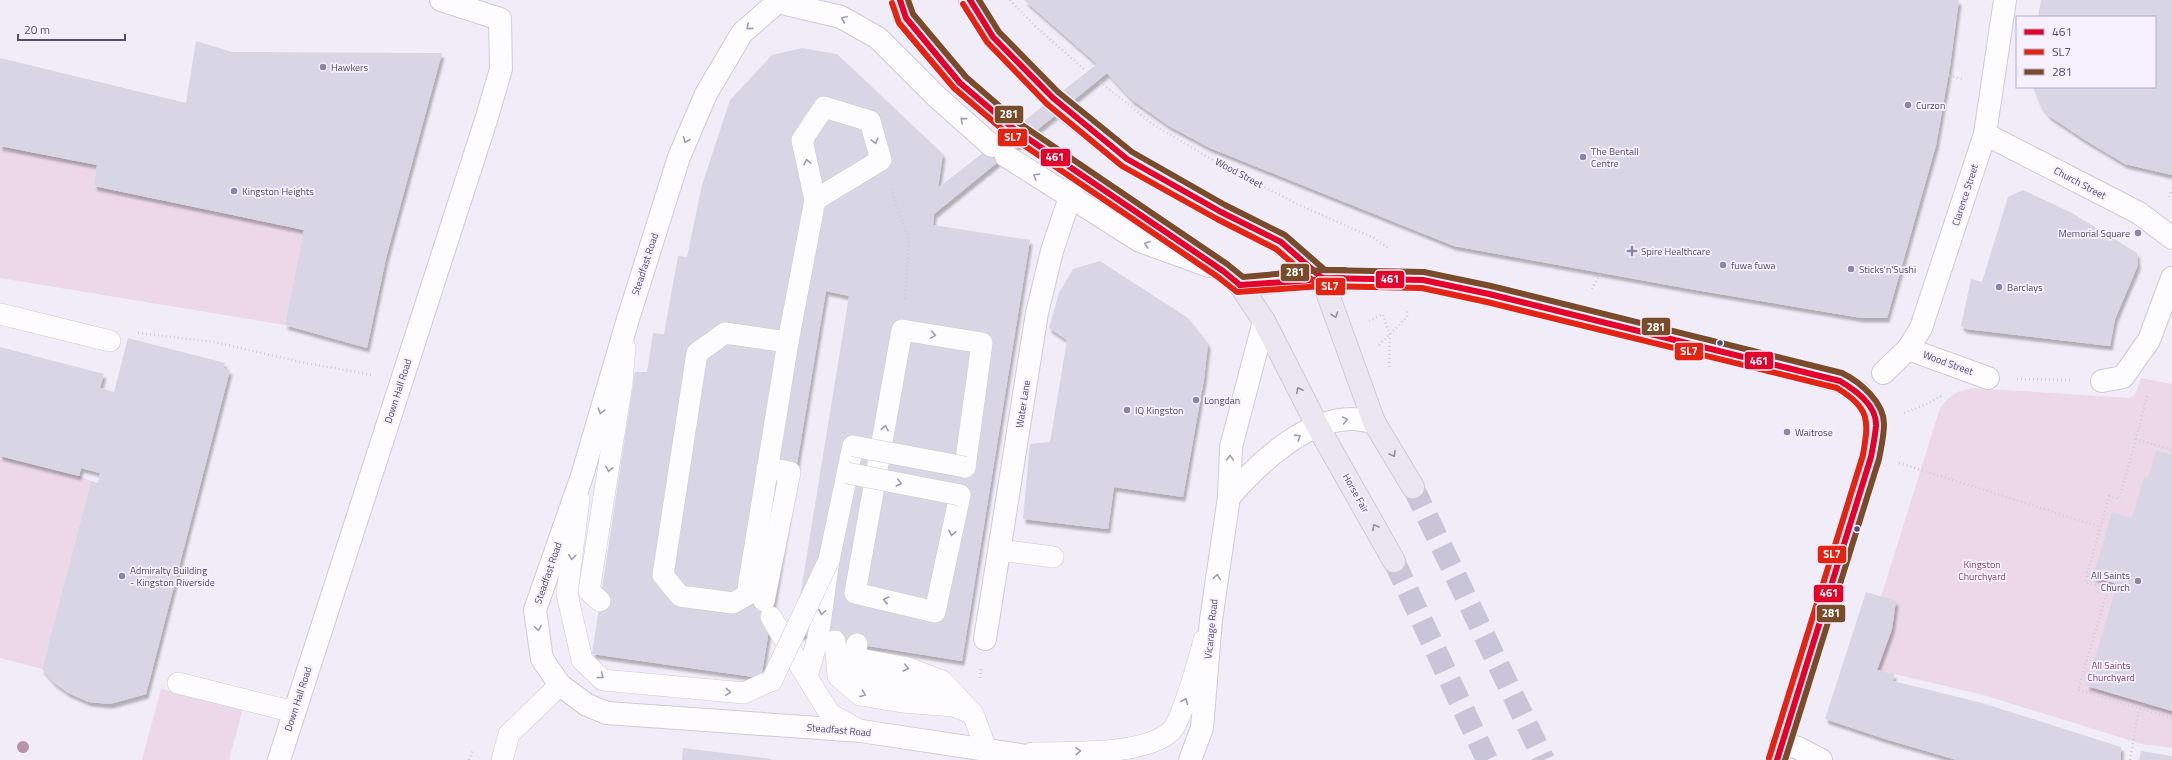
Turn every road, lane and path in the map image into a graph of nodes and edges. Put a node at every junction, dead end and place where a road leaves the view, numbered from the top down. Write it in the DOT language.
graph roads {
  1 [pos="441,0"];
  2 [pos="900,0"];
  3 [pos="970,0"];
  4 [pos="1010,0"];
  5 [pos="2005,0"];
  6 [pos="779,1"];
  7 [pos="488,10"];
  8 [pos="1084,69"];
  9 [pos="1100,82"];
  10 [pos="1985,134"];
  11 [pos="880,160"];
  12 [pos="1078,173"];
  13 [pos="1069,196"];
  14 [pos="815,200"];
  15 [pos="2172,238"];
  16 [pos="1388,248"];
  17 [pos="1223,271"];
  18 [pos="1322,278"];
  19 [pos="2172,278"];
  20 [pos="1240,285"];
  21 [pos="1407,305"];
  22 [pos="1384,310"];
  23 [pos="0,314"];
  24 [pos="1383,315"];
  25 [pos="628,319"];
  26 [pos="1264,322"];
  27 [pos="1366,322"];
  28 [pos="902,330"];
  29 [pos="1390,336"];
  30 [pos="110,341"];
  31 [pos="1382,341"];
  32 [pos="788,342"];
  33 [pos="1908,349"];
  34 [pos="1883,372"];
  35 [pos="1388,374"];
  36 [pos="1988,378"];
  37 [pos="2102,381"];
  38 [pos="400,383"];
  39 [pos="2149,389"];
  40 [pos="1374,422"];
  41 [pos="1317,425"];
  42 [pos="2136,439"];
  43 [pos="2172,450"];
  44 [pos="1872,457"];
  45 [pos="767,468"];
  46 [pos="847,473"];
  47 [pos="582,476"];
  48 [pos="1413,487"];
  49 [pos="1229,497"];
  50 [pos="2101,527"];
  51 [pos="1000,550"];
  52 [pos="1053,557"];
  53 [pos="829,560"];
  54 [pos="1394,560"];
  55 [pos="600,601"];
  56 [pos="1211,620"];
  57 [pos="985,639"];
  58 [pos="835,640"];
  59 [pos="855,651"];
  60 [pos="807,677"];
  61 [pos="178,683"];
  62 [pos="560,685"];
  63 [pos="2139,708"];
  64 [pos="294,712"];
  65 [pos="973,714"];
  66 [pos="2172,718"];
  67 [pos="861,731"];
  68 [pos="1779,751"];
  69 [pos="1011,754"];
  70 [pos="987,756"];
  71 [pos="279,760"];
  72 [pos="502,760"];
  73 [pos="1053,760"];
  74 [pos="1190,760"];
  75 [pos="1821,760"];
  76 [pos="2130,760"];
  1 -- 7 [label="street"];
  2 -- 12 [label="main road"];
  3 -- 18 [label="main road"];
  4 -- 8 [label="path"];
  5 -- 10 [label="street, Clarence Street"];
  13 -- 6 [label="street, one-way"];
  6 -- 25 [label="street, Steadfast Road, one-way"];
  7 -- 38 [label="street, Down Hall Road"];
  9 -- 16 [label="path, Wood Street"];
  10 -- 15 [label="street, Church Street"];
  10 -- 33 [label="street, Clarence Street"];
  11 -- 14 [label="lane"];
  14 -- 11 [label="lane, one-way"];
  11 -- 28 [label="path"];
  12 -- 13 [label="street, Water Lane"];
  12 -- 17 [label="main road"];
  17 -- 13 [label="street, one-way"];
  13 -- 51 [label="street, Water Lane"];
  14 -- 32 [label="lane"];
  17 -- 20 [label="main road, Horse Fair"];
  18 -- 20 [label="street"];
  18 -- 40 [label="main road, one-way"];
  18 -- 44 [label="street"];
  19 -- 37 [label="street"];
  20 -- 26 [label="main road, Horse Fair"];
  21 -- 29 [label="path"];
  22 -- 24 [label="path"];
  23 -- 30 [label="lane"];
  24 -- 27 [label="path"];
  24 -- 29 [label="path"];
  25 -- 47 [label="street, Steadfast Road, one-way"];
  25 -- 55 [label="lane, one-way"];
  41 -- 26 [label="main road, Horse Fair, one-way"];
  49 -- 26 [label="street, Vicarage Road, one-way"];
  28 -- 46 [label="lane, one-way, bridge"];
  46 -- 28 [label="lane, one-way, bridge"];
  29 -- 31 [label="path"];
  29 -- 35 [label="path"];
  30 -- 38 [label="path"];
  32 -- 45 [label="lane"];
  32 -- 45 [label="lane"];
  33 -- 34 [label="street, Clarence Street"];
  33 -- 36 [label="street, Wood Street"];
  38 -- 64 [label="street, Down Hall Road"];
  39 -- 42 [label="path"];
  41 -- 40 [label="street, one-way"];
  40 -- 48 [label="main road, one-way"];
  49 -- 41 [label="street, one-way"];
  54 -- 41 [label="main road, Horse Fair, one-way"];
  42 -- 43 [label="path"];
  42 -- 50 [label="path"];
  44 -- 50 [label="path"];
  44 -- 68 [label="street"];
  45 -- 60 [label="lane"];
  46 -- 53 [label="lane"];
  47 -- 53 [label="lane, one-way, bridge"];
  47 -- 62 [label="street, Steadfast Road, one-way"];
  56 -- 49 [label="street, Vicarage Road, one-way"];
  50 -- 63 [label="path"];
  51 -- 52 [label="lane"];
  51 -- 57 [label="street, Water Lane"];
  53 -- 60 [label="lane, one-way"];
  69 -- 56 [label="lane, one-way"];
  56 -- 74 [label="street, Vicarage Road"];
  58 -- 65 [label="lane, one-way"];
  59 -- 65 [label="lane, one-way"];
  60 -- 67 [label="lane"];
  61 -- 64 [label="lane"];
  62 -- 67 [label="street, Steadfast Road"];
  62 -- 72 [label="lane"];
  63 -- 66 [label="path"];
  63 -- 76 [label="path"];
  64 -- 71 [label="street, Down Hall Road"];
  65 -- 70 [label="lane"];
  67 -- 70 [label="street, Steadfast Road"];
  68 -- 75 [label="street"];
  69 -- 70 [label="street, Steadfast Road"];
  69 -- 73 [label="street, Steadfast Road"];
}
